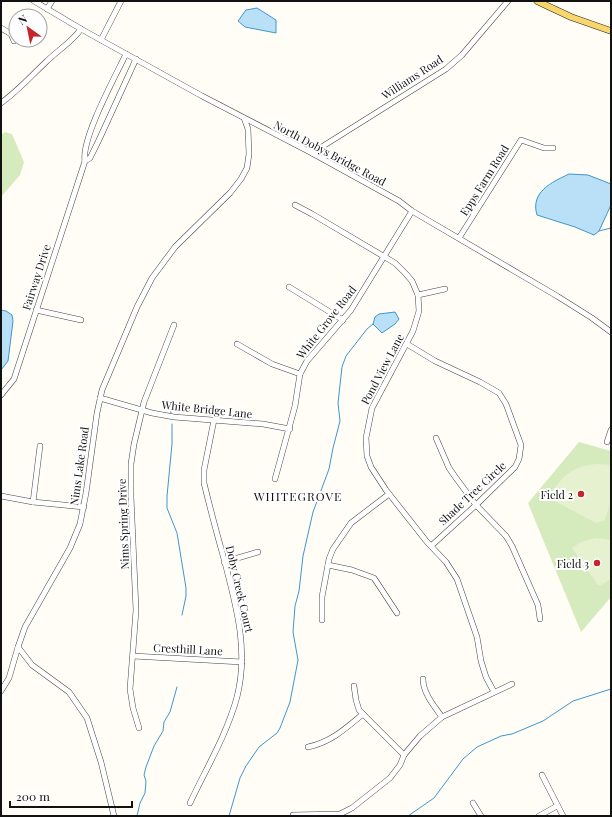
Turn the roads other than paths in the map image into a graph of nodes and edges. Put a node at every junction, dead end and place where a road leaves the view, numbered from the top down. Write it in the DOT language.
graph roads {
  1 [pos="34,1"];
  2 [pos="121,1"];
  3 [pos="508,1"];
  4 [pos="537,1"];
  5 [pos="45,8"];
  6 [pos="48,10"];
  7 [pos="81,29"];
  8 [pos="611,31"];
  9 [pos="101,40"];
  10 [pos="126,54"];
  11 [pos="136,59"];
  12 [pos="1,103"];
  13 [pos="244,118"];
  14 [pos="553,148"];
  15 [pos="312,153"];
  16 [pos="85,161"];
  17 [pos="295,205"];
  18 [pos="412,211"];
  19 [pos="459,238"];
  20 [pos="384,256"];
  21 [pos="289,287"];
  22 [pos="445,289"];
  23 [pos="418,295"];
  24 [pos="36,310"];
  25 [pos="81,320"];
  26 [pos="342,320"];
  27 [pos="174,325"];
  28 [pos="611,332"];
  29 [pos="237,344"];
  30 [pos="407,344"];
  31 [pos="300,374"];
  32 [pos="1,395"];
  33 [pos="100,398"];
  34 [pos="142,410"];
  35 [pos="214,420"];
  36 [pos="290,430"];
  37 [pos="611,430"];
  38 [pos="436,438"];
  39 [pos="608,442"];
  40 [pos="40,446"];
  41 [pos="275,479"];
  42 [pos="389,494"];
  43 [pos="1,496"];
  44 [pos="33,502"];
  45 [pos="476,505"];
  46 [pos="84,507"];
  47 [pos="431,546"];
  48 [pos="258,552"];
  49 [pos="224,562"];
  50 [pos="328,565"];
  51 [pos="397,613"];
  52 [pos="540,619"];
  53 [pos="322,620"];
  54 [pos="18,647"];
  55 [pos="133,656"];
  56 [pos="242,662"];
  57 [pos="423,679"];
  58 [pos="512,684"];
  59 [pos="354,686"];
  60 [pos="1,691"];
  61 [pos="494,692"];
  62 [pos="363,714"];
  63 [pos="442,717"];
  64 [pos="139,728"];
  65 [pos="308,747"];
  66 [pos="404,755"];
  67 [pos="542,775"];
  68 [pos="473,802"];
  69 [pos="190,803"];
  70 [pos="558,806"];
  71 [pos="293,815"];
  72 [pos="114,816"];
  73 [pos="481,816"];
  74 [pos="539,816"];
  75 [pos="563,816"];
  1 -- 5 [label="street, North Dobys Bridge Road"];
  2 -- 9 [label="street"];
  3 -- 15 [label="street, Williams Road"];
  4 -- 8 [label="main road"];
  6 -- 7 [label="street, North Dobys Bridge Road"];
  7 -- 9 [label="street, North Dobys Bridge Road"];
  7 -- 12 [label="street"];
  9 -- 10 [label="street, North Dobys Bridge Road"];
  10 -- 11 [label="street, North Dobys Bridge Road"];
  10 -- 16 [label="street, Fairway Drive"];
  11 -- 13 [label="street, North Dobys Bridge Road"];
  11 -- 16 [label="street, Fairway Drive"];
  13 -- 15 [label="street, North Dobys Bridge Road"];
  13 -- 33 [label="street, Nims Lake Road"];
  14 -- 19 [label="street, Epps Farm Road"];
  15 -- 18 [label="street, North Dobys Bridge Road"];
  16 -- 24 [label="street, Fairway Drive"];
  17 -- 20 [label="street, Pond View Lane"];
  18 -- 19 [label="street, North Dobys Bridge Road"];
  18 -- 20 [label="street, White Grove Road"];
  19 -- 28 [label="street, North Dobys Bridge Road"];
  20 -- 23 [label="street, Pond View Lane"];
  20 -- 26 [label="street, White Grove Road"];
  21 -- 26 [label="street"];
  22 -- 23 [label="street"];
  23 -- 30 [label="street, Pond View Lane"];
  24 -- 25 [label="street"];
  24 -- 32 [label="street, Fairway Drive"];
  26 -- 31 [label="street, White Grove Road"];
  27 -- 34 [label="street, Nims Spring Drive"];
  29 -- 31 [label="street"];
  30 -- 42 [label="street, Pond View Lane"];
  30 -- 45 [label="street, Shade Tree Circle"];
  31 -- 36 [label="street, White Grove Road"];
  33 -- 34 [label="street, White Bridge Lane"];
  33 -- 46 [label="street, Nims Lake Road"];
  34 -- 35 [label="street, White Bridge Lane"];
  34 -- 55 [label="street, Nims Spring Drive"];
  35 -- 36 [label="street, White Bridge Lane"];
  35 -- 49 [label="street, Doby Creek Court"];
  36 -- 41 [label="street, White Grove Road"];
  37 -- 39 [label="street"];
  38 -- 45 [label="street"];
  40 -- 44 [label="street"];
  42 -- 47 [label="street, Pond View Lane"];
  42 -- 50 [label="street"];
  43 -- 44 [label="street"];
  44 -- 46 [label="street"];
  45 -- 47 [label="street, Shade Tree Circle"];
  45 -- 52 [label="street"];
  46 -- 54 [label="street, Nims Lake Road"];
  47 -- 61 [label="street, Pond View Lane"];
  48 -- 49 [label="street"];
  49 -- 56 [label="street, Doby Creek Court"];
  50 -- 51 [label="street"];
  50 -- 53 [label="street"];
  54 -- 60 [label="street, Nims Lake Road"];
  54 -- 72 [label="street"];
  55 -- 56 [label="street, Cresthill Lane"];
  55 -- 64 [label="street, Nims Spring Drive"];
  56 -- 69 [label="street, Doby Creek Court"];
  57 -- 63 [label="street"];
  58 -- 61 [label="street"];
  59 -- 62 [label="street"];
  61 -- 63 [label="street"];
  62 -- 65 [label="street"];
  62 -- 66 [label="street"];
  63 -- 66 [label="street"];
  66 -- 71 [label="street"];
  67 -- 70 [label="street"];
  68 -- 73 [label="street"];
  70 -- 74 [label="street"];
  70 -- 75 [label="street"];
}
